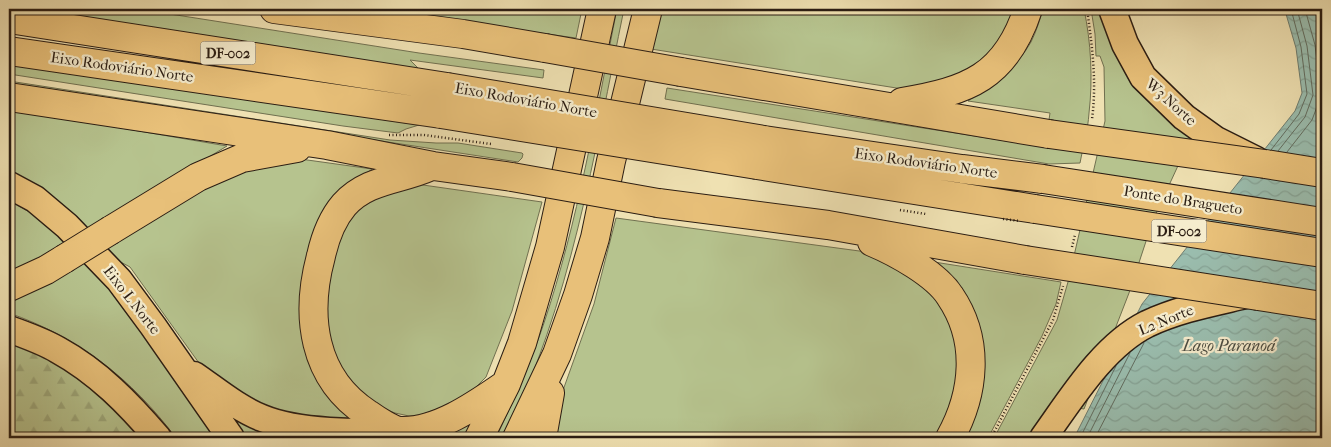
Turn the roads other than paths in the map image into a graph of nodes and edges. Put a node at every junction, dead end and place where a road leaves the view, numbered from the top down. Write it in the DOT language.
graph roads {
  1 [pos="274,9"];
  2 [pos="401,9"];
  3 [pos="602,9"];
  4 [pos="648,9"];
  5 [pos="1028,9"];
  6 [pos="1112,9"];
  7 [pos="9,19"];
  8 [pos="463,34"];
  9 [pos="9,51"];
  10 [pos="9,97"];
  11 [pos="884,105"];
  12 [pos="327,145"];
  13 [pos="761,153"];
  14 [pos="1265,164"];
  15 [pos="433,166"];
  16 [pos="1322,172"];
  17 [pos="1043,179"];
  18 [pos="9,185"];
  19 [pos="1035,209"];
  20 [pos="1322,222"];
  21 [pos="828,226"];
  22 [pos="1322,253"];
  23 [pos="9,287"];
  24 [pos="1247,294"];
  25 [pos="1322,306"];
  26 [pos="9,329"];
  27 [pos="557,354"];
  28 [pos="179,364"];
  29 [pos="506,384"];
  30 [pos="399,431"];
  31 [pos="158,438"];
  32 [pos="231,438"];
  33 [pos="478,438"];
  34 [pos="517,438"];
  35 [pos="542,438"];
  36 [pos="950,438"];
  37 [pos="1043,438"];
  1 -- 8 [label="highway"];
  2 -- 8 [label="highway"];
  3 -- 29 [label="highway"];
  4 -- 27 [label="highway"];
  5 -- 11 [label="highway"];
  6 -- 14 [label="main road, W3 Norte"];
  7 -- 13 [label="highway, Eixo Rodoviário Norte / DF-002, bridge"];
  8 -- 11 [label="highway, bridge"];
  9 -- 13 [label="highway, Eixo Rodoviário Norte / DF-002, bridge"];
  10 -- 12 [label="highway"];
  11 -- 14 [label="highway, bridge"];
  12 -- 15 [label="highway"];
  12 -- 23 [label="highway, bridge"];
  13 -- 17 [label="highway, Eixo Rodoviário Norte / DF-002"];
  13 -- 19 [label="highway, Eixo Rodoviário Norte / DF-002"];
  14 -- 16 [label="highway"];
  15 -- 21 [label="highway, bridge"];
  15 -- 30 [label="highway"];
  17 -- 20 [label="highway, Ponte do Bragueto / DF-002, bridge"];
  18 -- 28 [label="main road, Eixo L Norte"];
  19 -- 22 [label="highway, Ponte do Bragueto / DF-002, bridge"];
  21 -- 24 [label="highway, bridge"];
  21 -- 36 [label="highway"];
  24 -- 25 [label="highway, bridge"];
  24 -- 37 [label="main road, L2 Norte"];
  26 -- 31 [label="main road"];
  27 -- 34 [label="highway"];
  27 -- 35 [label="highway"];
  28 -- 30 [label="main road"];
  28 -- 32 [label="main road, Eixo L Norte"];
  29 -- 30 [label="highway"];
  29 -- 33 [label="highway"];
}
